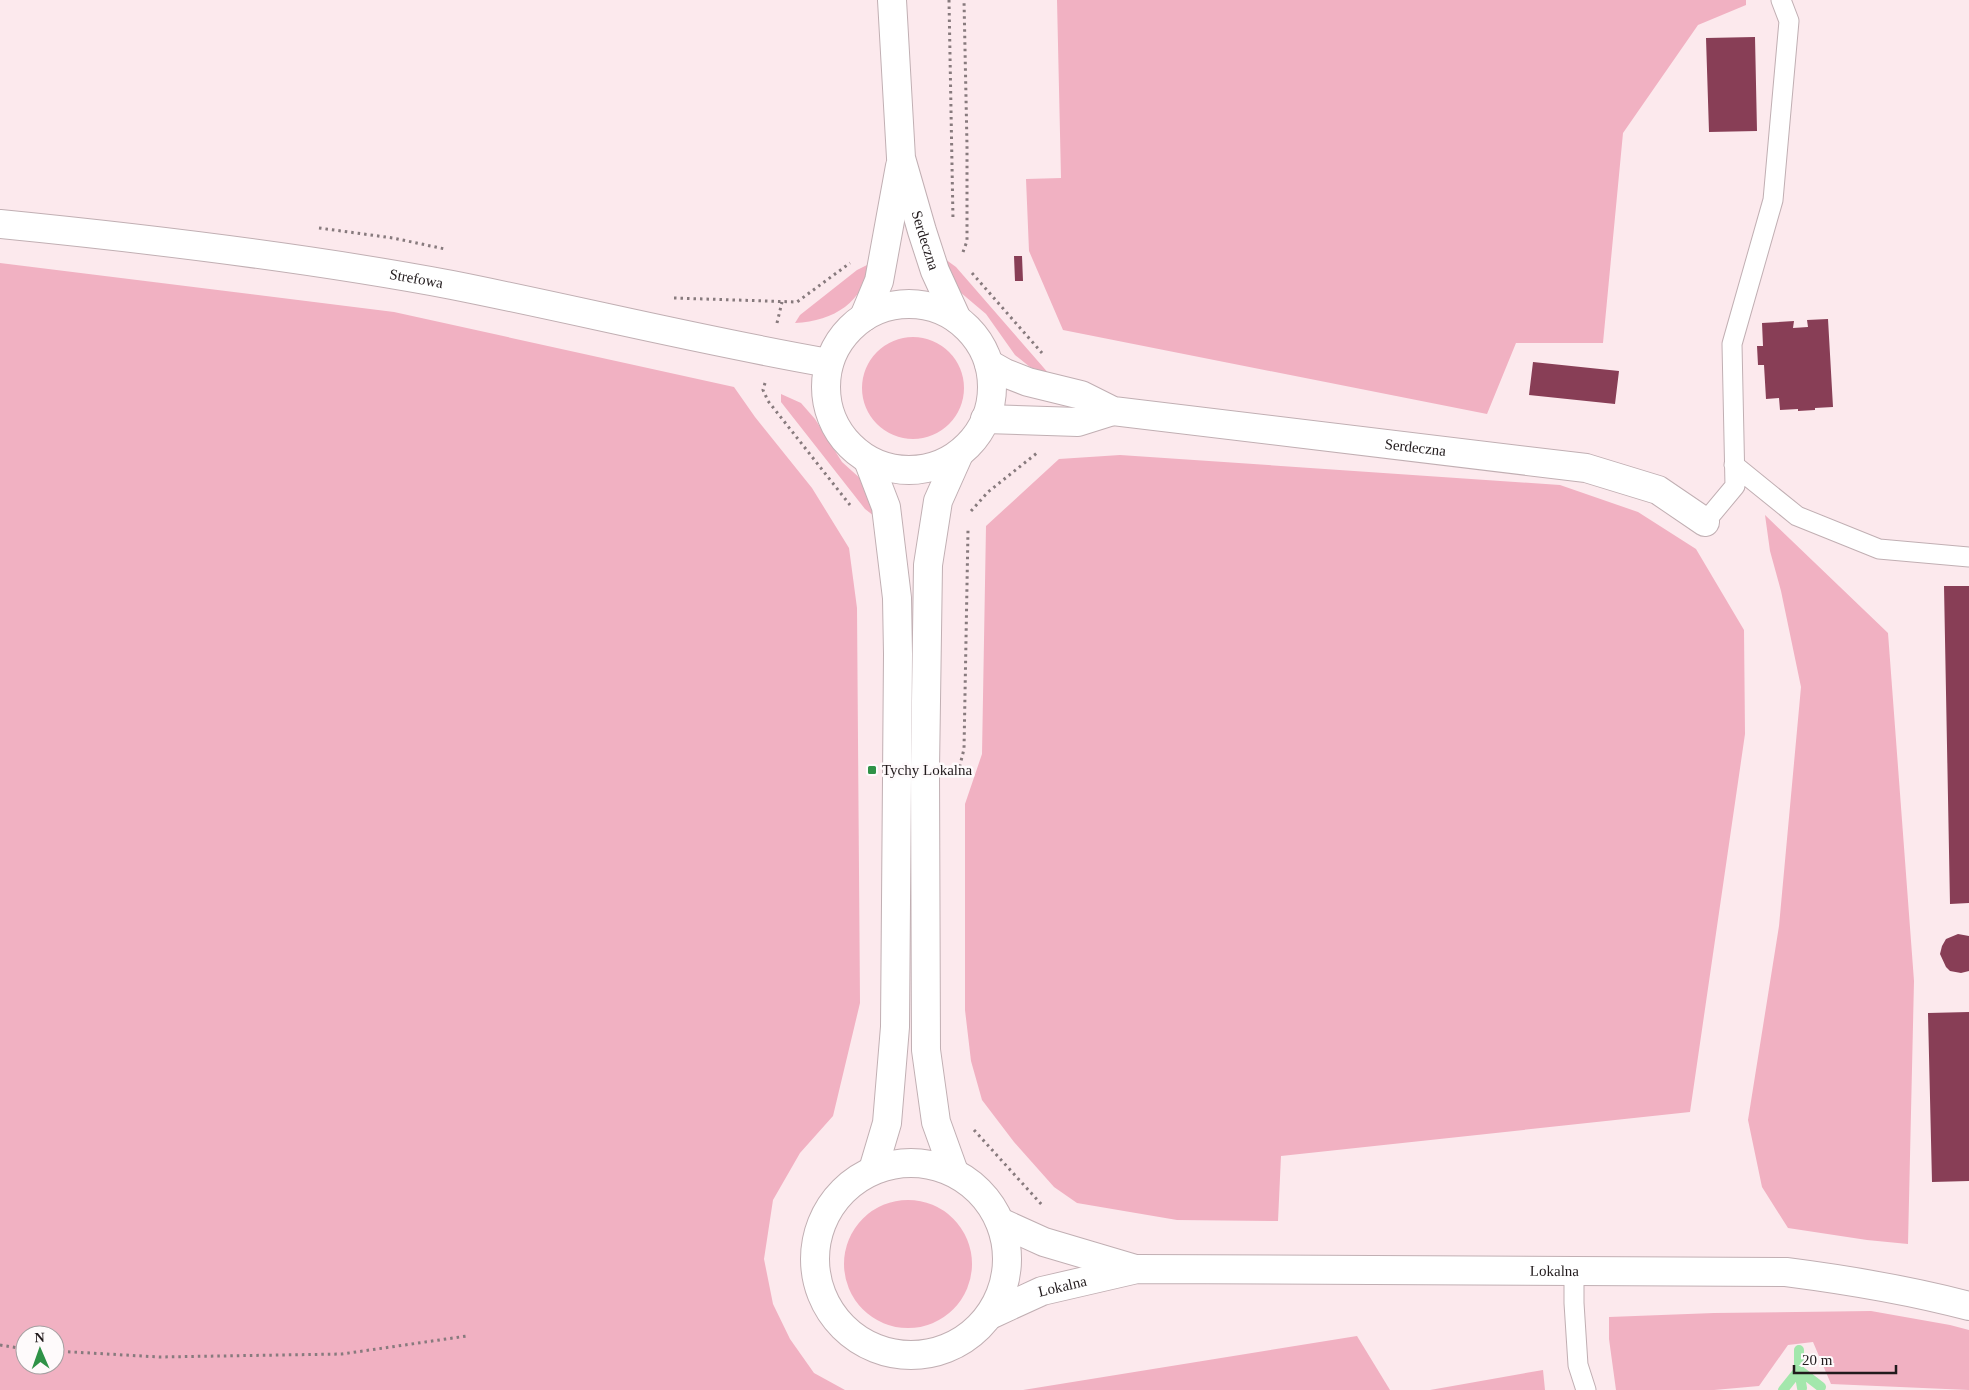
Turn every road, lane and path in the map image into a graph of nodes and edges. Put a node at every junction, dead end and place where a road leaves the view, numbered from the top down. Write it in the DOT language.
graph roads {
  1 [pos="892,0"];
  2 [pos="949,0"];
  3 [pos="964,0"];
  4 [pos="1781,0"];
  5 [pos="1795,0"];
  6 [pos="1789,21"];
  7 [pos="901,158"];
  8 [pos="0,224"];
  9 [pos="315,228"];
  10 [pos="937,246"];
  11 [pos="886,248"];
  12 [pos="450,250"];
  13 [pos="972,272"];
  14 [pos="665,298"];
  15 [pos="782,302"];
  16 [pos="864,317"];
  17 [pos="956,319"];
  18 [pos="771,353"];
  19 [pos="829,362"];
  20 [pos="989,364"];
  21 [pos="1062,390"];
  22 [pos="1113,411"];
  23 [pos="985,419"];
  24 [pos="1059,422"];
  25 [pos="959,454"];
  26 [pos="868,460"];
  27 [pos="1734,465"];
  28 [pos="970,518"];
  29 [pos="1705,522"];
  30 [pos="968,527"];
  31 [pos="889,531"];
  32 [pos="933,534"];
  33 [pos="968,535"];
  34 [pos="1969,557"];
  35 [pos="957,778"];
  36 [pos="971,1127"];
  37 [pos="873,1170"];
  38 [pos="954,1172"];
  39 [pos="1046,1210"];
  40 [pos="1000,1222"];
  41 [pos="1137,1269"];
  42 [pos="1574,1270"];
  43 [pos="1969,1306"];
  44 [pos="992,1314"];
  45 [pos="466,1336"];
  46 [pos="0,1345"];
  47 [pos="15,1347"];
  48 [pos="65,1352"];
  49 [pos="1586,1390"];
  1 -- 7 [label="street, Serdeczna"];
  2 -- 10 [label="path"];
  3 -- 10 [label="path"];
  4 -- 6 [label="lane"];
  5 -- 6 [label="lane"];
  6 -- 27 [label="lane"];
  7 -- 10 [label="street, Serdeczna"];
  7 -- 11 [label="street, Serdeczna"];
  8 -- 18 [label="street, Strefowa"];
  9 -- 12 [label="path"];
  10 -- 17 [label="street, Serdeczna"];
  11 -- 15 [label="path"];
  11 -- 16 [label="street, Serdeczna"];
  13 -- 21 [label="path"];
  14 -- 15 [label="path"];
  15 -- 18 [label="path"];
  16 -- 17 [label="street"];
  16 -- 19 [label="street"];
  17 -- 20 [label="street"];
  18 -- 19 [label="street, Strefowa"];
  18 -- 31 [label="path"];
  19 -- 26 [label="street"];
  20 -- 21 [label="street"];
  20 -- 23 [label="street"];
  21 -- 22 [label="street"];
  22 -- 24 [label="street"];
  22 -- 29 [label="street, Serdeczna"];
  23 -- 24 [label="street"];
  23 -- 25 [label="street"];
  24 -- 28 [label="path"];
  25 -- 26 [label="street"];
  25 -- 32 [label="street"];
  26 -- 31 [label="street"];
  27 -- 29 [label="lane"];
  27 -- 34 [label="lane"];
  30 -- 33 [label="path"];
  31 -- 37 [label="street"];
  32 -- 33 [label="path"];
  32 -- 38 [label="street"];
  33 -- 35 [label="path"];
  36 -- 39 [label="path"];
  37 -- 38 [label="street"];
  37 -- 44 [label="street"];
  38 -- 40 [label="street"];
  40 -- 41 [label="street, Lokalna"];
  40 -- 44 [label="street"];
  41 -- 42 [label="street, Lokalna"];
  41 -- 44 [label="street, Lokalna"];
  42 -- 43 [label="street, Lokalna"];
  42 -- 49 [label="lane"];
  45 -- 48 [label="path"];
  46 -- 47 [label="path"];
}
